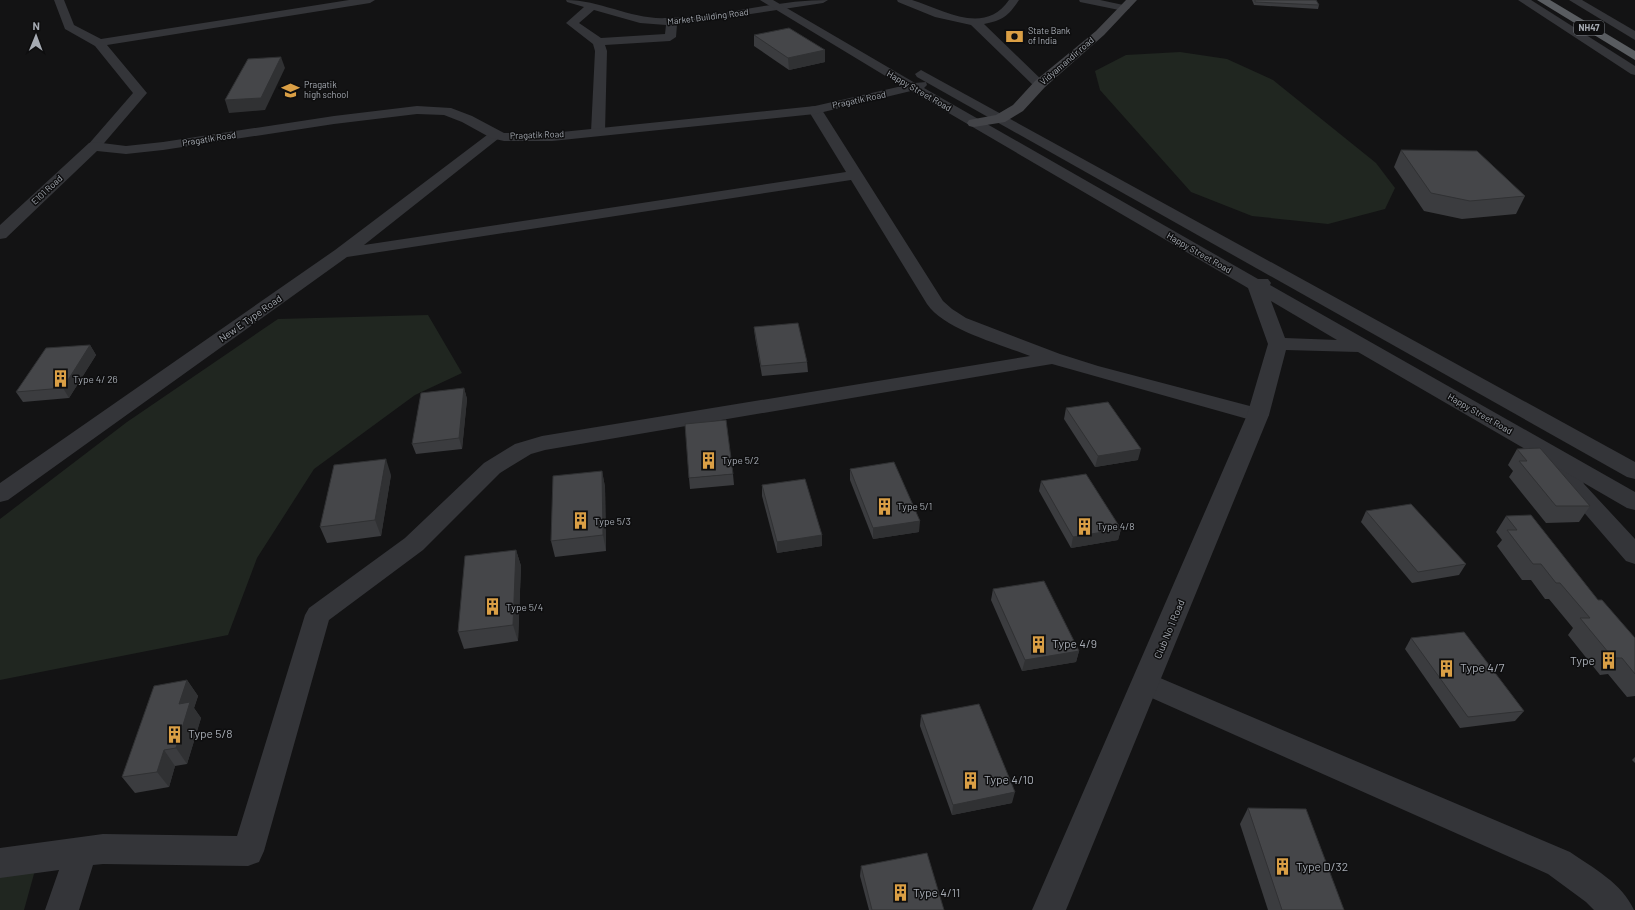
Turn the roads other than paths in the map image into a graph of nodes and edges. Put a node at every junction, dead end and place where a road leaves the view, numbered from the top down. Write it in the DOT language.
graph roads {
  1 [pos="59,0"];
  2 [pos="370,0"];
  3 [pos="571,0"];
  4 [pos="823,0"];
  5 [pos="902,0"];
  6 [pos="1014,0"];
  7 [pos="1084,0"];
  8 [pos="1523,0"];
  9 [pos="1542,0"];
  10 [pos="1552,0"];
  11 [pos="1574,0"];
  12 [pos="783,3"];
  13 [pos="1128,4"];
  14 [pos="592,6"];
  15 [pos="974,21"];
  16 [pos="672,22"];
  17 [pos="1635,36"];
  18 [pos="598,42"];
  19 [pos="100,43"];
  20 [pos="1635,49"];
  21 [pos="1635,56"];
  22 [pos="1635,71"];
  23 [pos="935,82"];
  24 [pos="1040,84"];
  25 [pos="912,87"];
  26 [pos="978,106"];
  27 [pos="815,110"];
  28 [pos="952,110"];
  29 [pos="1000,119"];
  30 [pos="974,123"];
  31 [pos="598,132"];
  32 [pos="1026,133"];
  33 [pos="496,135"];
  34 [pos="998,137"];
  35 [pos="94,146"];
  36 [pos="855,175"];
  37 [pos="0,234"];
  38 [pos="341,254"];
  39 [pos="1282,274"];
  40 [pos="1256,286"];
  41 [pos="1278,344"];
  42 [pos="1408,345"];
  43 [pos="1362,346"];
  44 [pos="1053,358"];
  45 [pos="1258,415"];
  46 [pos="1539,447"];
  47 [pos="1635,472"];
  48 [pos="0,494"];
  49 [pos="1635,502"];
  50 [pos="1635,555"];
  51 [pos="1146,683"];
  52 [pos="81,852"];
  53 [pos="0,862"];
  54 [pos="62,910"];
  55 [pos="1049,910"];
  56 [pos="1617,910"];
  1 -- 19 [label="street"];
  2 -- 19 [label="street"];
  3 -- 14 [label="street, Market Building Road"];
  4 -- 12 [label="street, Market Building Road"];
  5 -- 15 [label="street"];
  6 -- 15 [label="street"];
  7 -- 13 [label="street"];
  8 -- 22 [label="street"];
  9 -- 21 [label="highway, NH47"];
  10 -- 20 [label="highway, NH47"];
  11 -- 17 [label="street"];
  12 -- 16 [label="street, Market Building Road"];
  12 -- 23 [label="street, Happy Street Road"];
  12 -- 25 [label="street, Happy Street Road"];
  13 -- 24 [label="main road, Vidyamandir road"];
  14 -- 16 [label="street, Market Building Road"];
  14 -- 18 [label="street"];
  15 -- 24 [label="street"];
  16 -- 18 [label="street"];
  18 -- 31 [label="street"];
  19 -- 35 [label="street, E101 Road"];
  23 -- 25 [label="street, Pragatik Road"];
  23 -- 26 [label="street, Happy Street Road"];
  24 -- 29 [label="main road, Vidyamandir road"];
  25 -- 27 [label="street, Pragatik Road"];
  25 -- 28 [label="street, Happy Street Road"];
  26 -- 28 [label="street"];
  26 -- 29 [label="street, Happy Street Road"];
  27 -- 31 [label="street, Pragatik Road"];
  27 -- 36 [label="street"];
  28 -- 30 [label="street, Happy Street Road"];
  29 -- 30 [label="main road"];
  29 -- 32 [label="street, Happy Street Road"];
  30 -- 34 [label="street, Happy Street Road"];
  31 -- 33 [label="street, Pragatik Road"];
  32 -- 34 [label="street"];
  32 -- 39 [label="street, Happy Street Road"];
  33 -- 35 [label="street, Pragatik Road"];
  33 -- 38 [label="street, New E Type Road"];
  34 -- 40 [label="street, Happy Street Road"];
  35 -- 37 [label="street, E101 Road"];
  36 -- 38 [label="street"];
  36 -- 44 [label="street"];
  38 -- 48 [label="street, New E Type Road"];
  39 -- 40 [label="street"];
  39 -- 42 [label="street, Happy Street Road"];
  40 -- 41 [label="street"];
  40 -- 43 [label="street, Happy Street Road"];
  41 -- 43 [label="street"];
  41 -- 45 [label="street, Club No 1 Road"];
  42 -- 43 [label="street"];
  42 -- 47 [label="street, Happy Street Road"];
  43 -- 46 [label="street, Happy Street Road"];
  44 -- 45 [label="street"];
  44 -- 52 [label="street"];
  45 -- 51 [label="street, Club No 1 Road"];
  46 -- 49 [label="street, Happy Street Road"];
  46 -- 50 [label="street"];
  51 -- 55 [label="street, Club No 1 Road"];
  51 -- 56 [label="street"];
  52 -- 53 [label="street"];
  52 -- 54 [label="street"];
}
